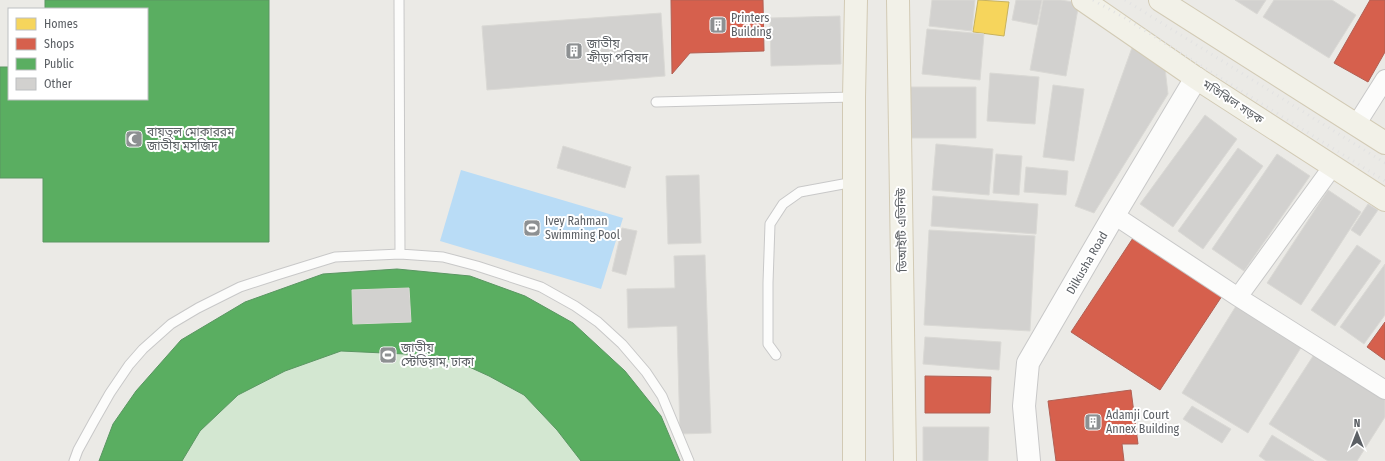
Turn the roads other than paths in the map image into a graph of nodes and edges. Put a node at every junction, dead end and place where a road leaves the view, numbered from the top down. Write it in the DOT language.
graph roads {
  1 [pos="399,0"];
  2 [pos="856,0"];
  3 [pos="898,0"];
  4 [pos="1083,0"];
  5 [pos="1160,0"];
  6 [pos="1196,78"];
  7 [pos="1385,79"];
  8 [pos="854,97"];
  9 [pos="656,102"];
  10 [pos="1356,125"];
  11 [pos="1385,143"];
  12 [pos="1333,166"];
  13 [pos="854,182"];
  14 [pos="1385,200"];
  15 [pos="1114,215"];
  16 [pos="400,254"];
  17 [pos="1238,297"];
  18 [pos="776,356"];
  19 [pos="1385,390"];
  20 [pos="74,461"];
  21 [pos="689,461"];
  22 [pos="854,461"];
  23 [pos="905,461"];
  24 [pos="1029,461"];
  1 -- 16 [label="lane"];
  2 -- 8 [label="main road"];
  3 -- 23 [label="main road, ডিআইটি এভিনিউ"];
  4 -- 6 [label="main road, মতিঝিল সড়ক"];
  5 -- 10 [label="main road"];
  6 -- 12 [label="main road, মতিঝিল সড়ক"];
  6 -- 15 [label="street, Dilkusha Road"];
  7 -- 10 [label="street"];
  8 -- 9 [label="lane"];
  8 -- 13 [label="main road"];
  10 -- 11 [label="main road"];
  12 -- 14 [label="main road, মতিঝিল সড়ক"];
  12 -- 17 [label="street"];
  13 -- 18 [label="lane"];
  13 -- 22 [label="main road"];
  15 -- 17 [label="street"];
  15 -- 24 [label="street, Dilkusha Road"];
  16 -- 20 [label="lane"];
  16 -- 21 [label="lane"];
  17 -- 19 [label="street"];
}
